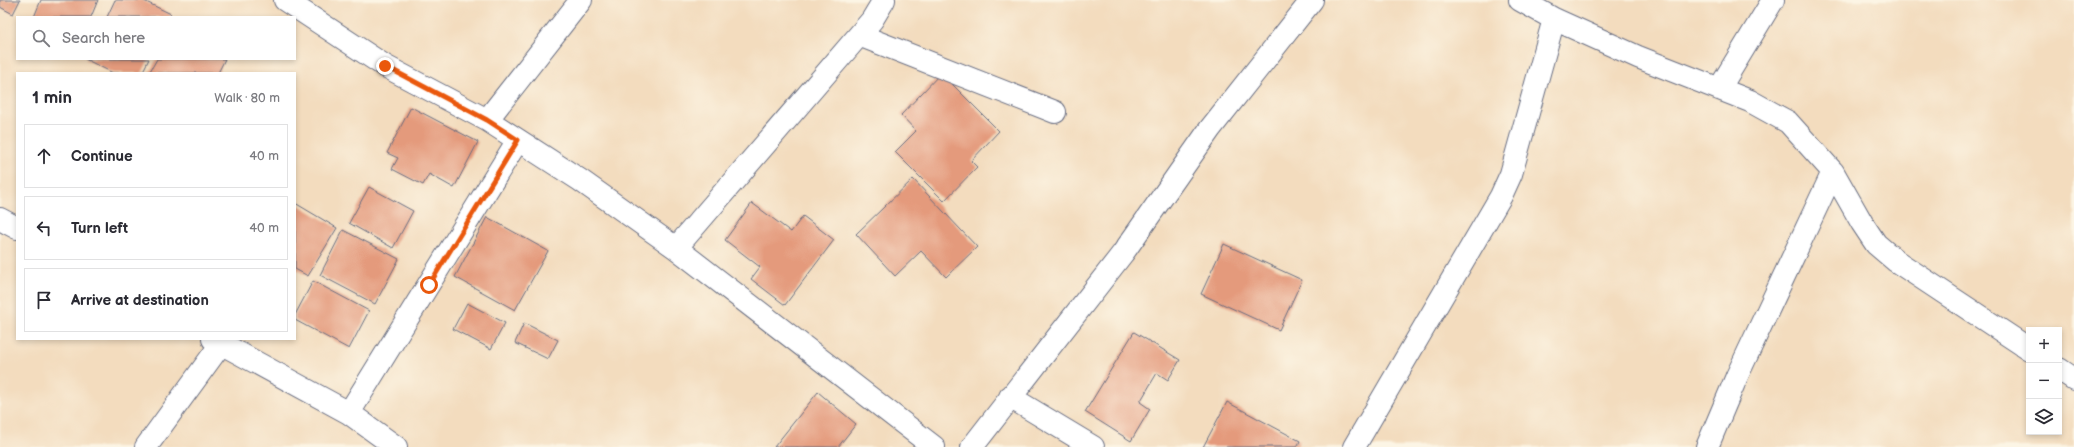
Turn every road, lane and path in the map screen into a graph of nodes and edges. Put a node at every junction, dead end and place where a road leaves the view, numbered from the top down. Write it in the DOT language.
graph roads {
  1 [pos="285,0"];
  2 [pos="581,0"];
  3 [pos="884,0"];
  4 [pos="1312,0"];
  5 [pos="1520,0"];
  6 [pos="1773,0"];
  7 [pos="1554,19"];
  8 [pos="858,35"];
  9 [pos="1719,89"];
  10 [pos="1055,112"];
  11 [pos="487,120"];
  12 [pos="518,140"];
  13 [pos="1833,172"];
  14 [pos="0,219"];
  15 [pos="16,227"];
  16 [pos="676,248"];
  17 [pos="217,341"];
  18 [pos="2026,347"];
  19 [pos="2062,371"];
  20 [pos="2074,378"];
  21 [pos="1010,397"];
  22 [pos="349,413"];
  23 [pos="146,447"];
  24 [pos="396,447"];
  25 [pos="934,447"];
  26 [pos="972,447"];
  27 [pos="1093,447"];
  28 [pos="1354,447"];
  29 [pos="1707,447"];
  1 -- 11 [label="street"];
  2 -- 11 [label="street"];
  3 -- 8 [label="street"];
  4 -- 21 [label="street"];
  5 -- 7 [label="street"];
  6 -- 9 [label="street"];
  7 -- 9 [label="street"];
  7 -- 28 [label="street"];
  8 -- 10 [label="street"];
  8 -- 16 [label="street"];
  9 -- 13 [label="street"];
  11 -- 12 [label="street"];
  12 -- 16 [label="street"];
  12 -- 22 [label="street"];
  13 -- 18 [label="street"];
  13 -- 29 [label="street"];
  14 -- 15 [label="street"];
  16 -- 25 [label="street"];
  17 -- 22 [label="street"];
  17 -- 23 [label="street"];
  19 -- 20 [label="street"];
  21 -- 26 [label="street"];
  21 -- 27 [label="street"];
  22 -- 24 [label="street"];
}
